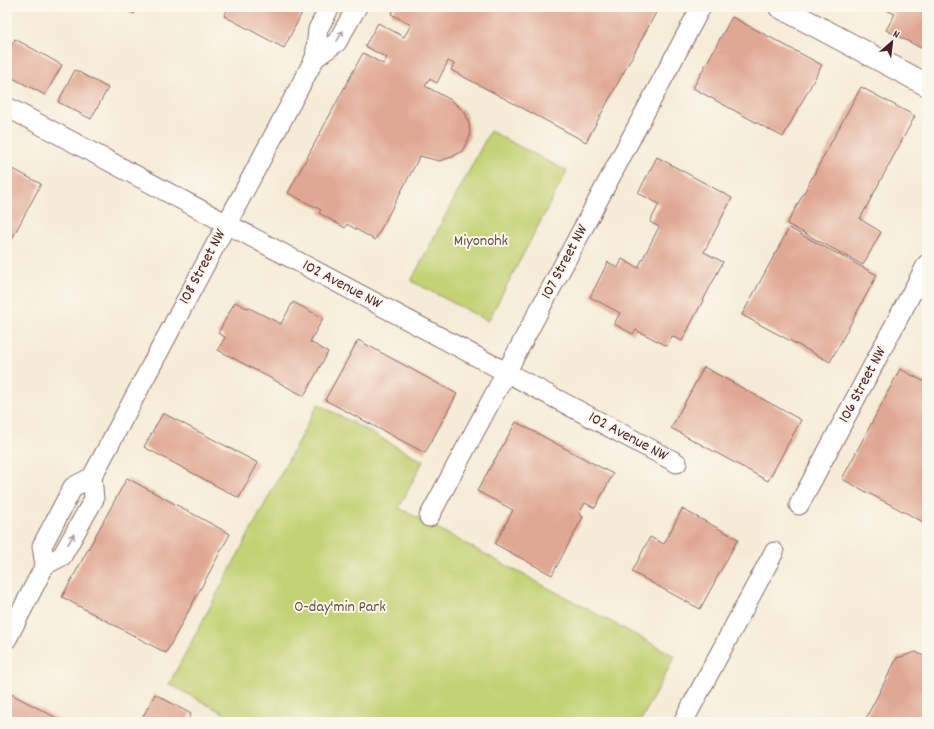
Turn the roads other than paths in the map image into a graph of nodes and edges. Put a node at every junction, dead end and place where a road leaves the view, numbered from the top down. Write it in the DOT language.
graph roads {
  1 [pos="330,7"];
  2 [pos="357,7"];
  3 [pos="701,7"];
  4 [pos="780,7"];
  5 [pos="315,58"];
  6 [pos="927,85"];
  7 [pos="7,108"];
  8 [pos="226,224"];
  9 [pos="927,264"];
  10 [pos="506,372"];
  11 [pos="677,464"];
  12 [pos="799,505"];
  13 [pos="429,517"];
  14 [pos="774,552"];
  15 [pos="7,639"];
  16 [pos="683,722"];
  1 -- 5 [label="street, 108 Street NW"];
  5 -- 2 [label="street, 108 Street NW, one-way"];
  3 -- 10 [label="street, 107 Street NW"];
  4 -- 6 [label="street"];
  5 -- 8 [label="street, 108 Street NW"];
  7 -- 8 [label="street, 102 Avenue NW"];
  8 -- 10 [label="street, 102 Avenue NW"];
  8 -- 15 [label="street, 108 Street NW"];
  9 -- 12 [label="street, 106 Street NW"];
  10 -- 11 [label="street, 102 Avenue NW"];
  10 -- 13 [label="street, 107 Street NW"];
  14 -- 16 [label="street"];
}
